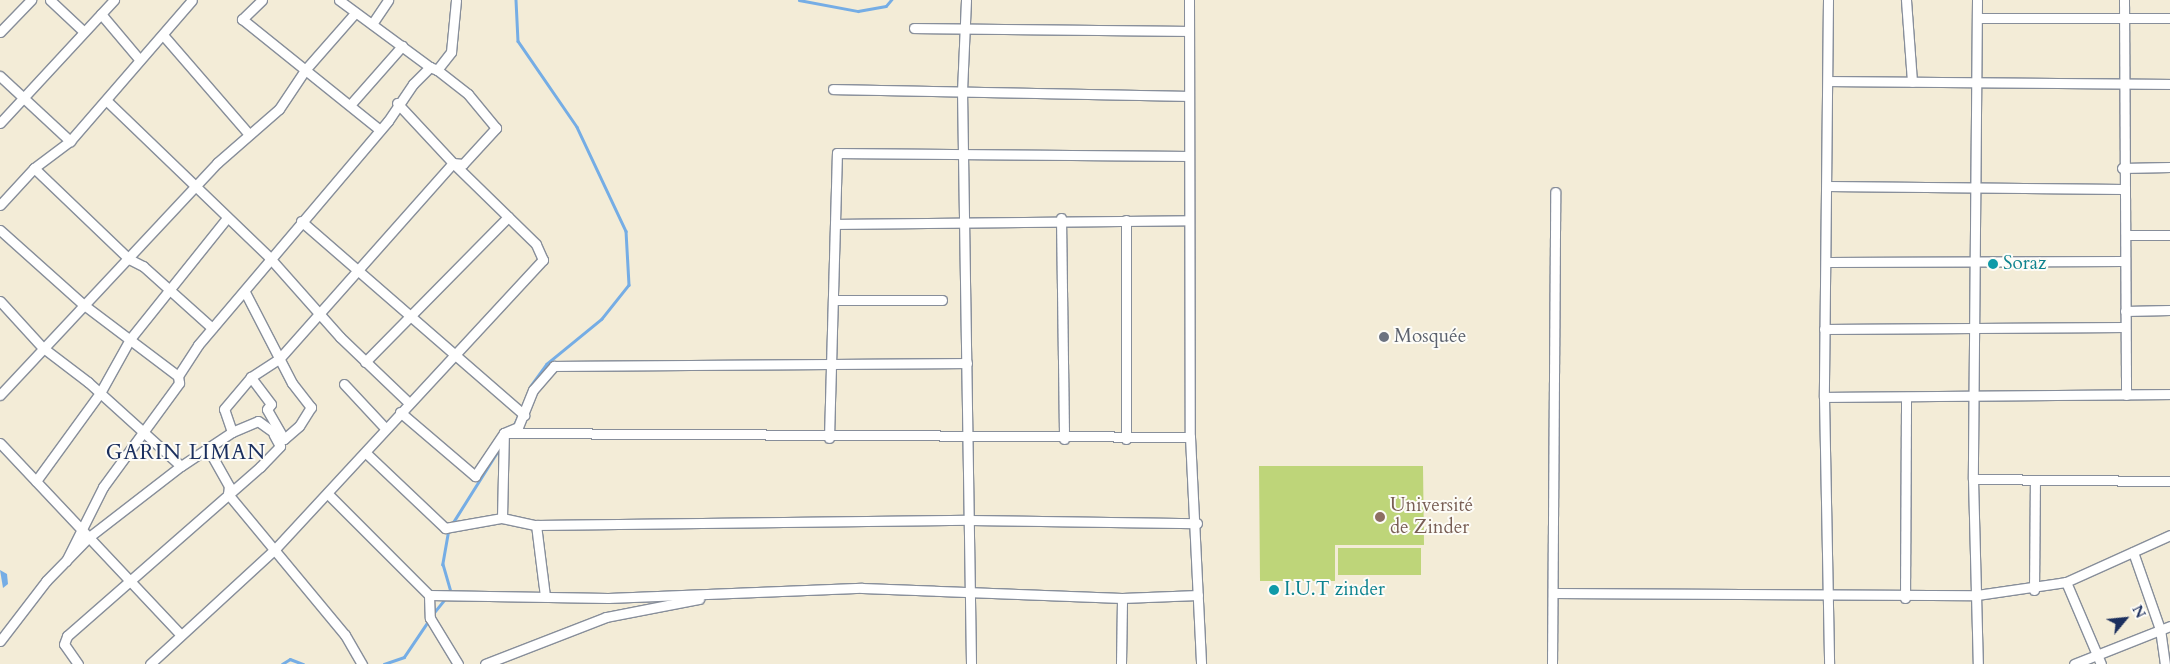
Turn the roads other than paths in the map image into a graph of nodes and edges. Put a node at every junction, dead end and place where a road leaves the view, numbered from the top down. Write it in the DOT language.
graph roads {
  1 [pos="31,0"];
  2 [pos="50,0"];
  3 [pos="114,0"];
  4 [pos="192,0"];
  5 [pos="262,0"];
  6 [pos="339,0"];
  7 [pos="388,0"];
  8 [pos="456,0"];
  9 [pos="966,0"];
  10 [pos="1189,0"];
  11 [pos="1828,0"];
  12 [pos="1906,0"];
  13 [pos="1977,0"];
  14 [pos="2124,0"];
  15 [pos="355,13"];
  16 [pos="101,14"];
  17 [pos="1977,18"];
  18 [pos="2170,18"];
  19 [pos="2124,19"];
  20 [pos="372,24"];
  21 [pos="967,27"];
  22 [pos="914,28"];
  23 [pos="83,31"];
  24 [pos="1188,31"];
  25 [pos="0,32"];
  26 [pos="163,35"];
  27 [pos="402,46"];
  28 [pos="139,59"];
  29 [pos="434,68"];
  30 [pos="305,70"];
  31 [pos="0,76"];
  32 [pos="1828,81"];
  33 [pos="1912,82"];
  34 [pos="1977,82"];
  35 [pos="2170,84"];
  36 [pos="2123,85"];
  37 [pos="833,88"];
  38 [pos="962,90"];
  39 [pos="1187,96"];
  40 [pos="22,98"];
  41 [pos="107,101"];
  42 [pos="397,103"];
  43 [pos="350,106"];
  44 [pos="0,123"];
  45 [pos="380,130"];
  46 [pos="248,133"];
  47 [pos="70,141"];
  48 [pos="963,154"];
  49 [pos="1186,156"];
  50 [pos="453,163"];
  51 [pos="2170,167"];
  52 [pos="34,168"];
  53 [pos="2122,168"];
  54 [pos="1828,186"];
  55 [pos="196,188"];
  56 [pos="1975,189"];
  57 [pos="2123,189"];
  58 [pos="1554,192"];
  59 [pos="0,205"];
  60 [pos="508,217"];
  61 [pos="227,218"];
  62 [pos="1061,218"];
  63 [pos="967,220"];
  64 [pos="1126,220"];
  65 [pos="1189,220"];
  66 [pos="301,221"];
  67 [pos="835,224"];
  68 [pos="0,230"];
  69 [pos="2127,235"];
  70 [pos="2170,235"];
  71 [pos="269,257"];
  72 [pos="129,259"];
  73 [pos="2125,261"];
  74 [pos="1827,262"];
  75 [pos="1974,262"];
  76 [pos="357,268"];
  77 [pos="167,288"];
  78 [pos="245,292"];
  79 [pos="833,300"];
  80 [pos="942,300"];
  81 [pos="0,301"];
  82 [pos="84,305"];
  83 [pos="2170,310"];
  84 [pos="2125,311"];
  85 [pos="318,312"];
  86 [pos="413,316"];
  87 [pos="1975,326"];
  88 [pos="2125,327"];
  89 [pos="212,328"];
  90 [pos="1824,329"];
  91 [pos="130,338"];
  92 [pos="42,347"];
  93 [pos="454,355"];
  94 [pos="279,359"];
  95 [pos="365,362"];
  96 [pos="831,362"];
  97 [pos="967,364"];
  98 [pos="178,376"];
  99 [pos="251,377"];
  100 [pos="344,384"];
  101 [pos="100,393"];
  102 [pos="2170,394"];
  103 [pos="0,395"];
  104 [pos="2126,395"];
  105 [pos="1824,397"];
  106 [pos="1906,398"];
  107 [pos="1973,398"];
  108 [pos="408,402"];
  109 [pos="400,412"];
  110 [pos="524,415"];
  111 [pos="385,428"];
  112 [pos="145,431"];
  113 [pos="232,432"];
  114 [pos="272,433"];
  115 [pos="504,434"];
  116 [pos="970,437"];
  117 [pos="1190,437"];
  118 [pos="830,438"];
  119 [pos="284,439"];
  120 [pos="1064,439"];
  121 [pos="1126,439"];
  122 [pos="0,443"];
  123 [pos="207,447"];
  124 [pos="367,454"];
  125 [pos="180,466"];
  126 [pos="1973,479"];
  127 [pos="36,480"];
  128 [pos="2035,481"];
  129 [pos="2170,481"];
  130 [pos="228,494"];
  131 [pos="328,494"];
  132 [pos="502,518"];
  133 [pos="970,520"];
  134 [pos="1197,523"];
  135 [pos="536,525"];
  136 [pos="86,534"];
  137 [pos="2170,535"];
  138 [pos="276,548"];
  139 [pos="2133,552"];
  140 [pos="129,581"];
  141 [pos="2066,582"];
  142 [pos="2034,590"];
  143 [pos="969,591"];
  144 [pos="1553,593"];
  145 [pos="729,594"];
  146 [pos="429,595"];
  147 [pos="1977,595"];
  148 [pos="544,596"];
  149 [pos="1198,596"];
  150 [pos="1829,597"];
  151 [pos="1122,598"];
  152 [pos="1905,598"];
  153 [pos="2170,626"];
  154 [pos="2160,629"];
  155 [pos="180,634"];
  156 [pos="0,640"];
  157 [pos="2099,660"];
  158 [pos="78,664"];
  159 [pos="150,664"];
  160 [pos="362,664"];
  161 [pos="458,664"];
  162 [pos="485,664"];
  163 [pos="971,664"];
  164 [pos="1121,664"];
  165 [pos="1201,664"];
  166 [pos="1552,664"];
  167 [pos="1829,664"];
  168 [pos="1978,664"];
  169 [pos="2074,664"];
  170 [pos="2165,664"];
  1 -- 25 [label="street"];
  2 -- 23 [label="street"];
  3 -- 16 [label="street"];
  4 -- 26 [label="street"];
  5 -- 30 [label="street"];
  6 -- 15 [label="street"];
  7 -- 20 [label="street"];
  8 -- 29 [label="street"];
  9 -- 21 [label="street"];
  10 -- 24 [label="street"];
  11 -- 32 [label="street"];
  12 -- 33 [label="street"];
  13 -- 17 [label="street"];
  14 -- 19 [label="street"];
  15 -- 20 [label="street"];
  15 -- 30 [label="street"];
  16 -- 23 [label="street"];
  16 -- 28 [label="street"];
  17 -- 19 [label="street"];
  17 -- 34 [label="street"];
  18 -- 19 [label="street"];
  19 -- 36 [label="street"];
  20 -- 27 [label="street"];
  21 -- 22 [label="street"];
  21 -- 24 [label="street"];
  21 -- 38 [label="street"];
  23 -- 40 [label="street"];
  24 -- 39 [label="street"];
  26 -- 28 [label="street"];
  26 -- 46 [label="street"];
  27 -- 29 [label="street"];
  27 -- 43 [label="street"];
  28 -- 41 [label="street"];
  29 -- 42 [label="street"];
  29 -- 50 [label="street"];
  30 -- 43 [label="street"];
  30 -- 46 [label="street"];
  31 -- 40 [label="street"];
  32 -- 33 [label="street"];
  32 -- 54 [label="street"];
  33 -- 34 [label="street"];
  34 -- 36 [label="street"];
  34 -- 56 [label="street"];
  35 -- 36 [label="street"];
  36 -- 53 [label="street"];
  37 -- 38 [label="street"];
  38 -- 39 [label="street"];
  38 -- 48 [label="street"];
  39 -- 49 [label="street"];
  40 -- 44 [label="street"];
  40 -- 47 [label="street"];
  41 -- 47 [label="street"];
  41 -- 55 [label="street"];
  42 -- 45 [label="street"];
  42 -- 50 [label="street"];
  43 -- 45 [label="street"];
  45 -- 66 [label="street"];
  46 -- 55 [label="street"];
  47 -- 52 [label="street"];
  48 -- 49 [label="street"];
  48 -- 63 [label="street"];
  48 -- 67 [label="street"];
  49 -- 65 [label="street"];
  50 -- 60 [label="street"];
  50 -- 76 [label="street"];
  51 -- 53 [label="street"];
  52 -- 59 [label="street"];
  52 -- 72 [label="street"];
  53 -- 57 [label="street"];
  54 -- 56 [label="street"];
  54 -- 74 [label="street"];
  55 -- 61 [label="street"];
  55 -- 72 [label="street"];
  56 -- 57 [label="street"];
  56 -- 75 [label="street"];
  57 -- 69 [label="street"];
  58 -- 144 [label="street"];
  60 -- 86 [label="street"];
  60 -- 93 [label="street"];
  61 -- 71 [label="street"];
  61 -- 77 [label="street"];
  62 -- 63 [label="street"];
  62 -- 64 [label="street"];
  62 -- 120 [label="street"];
  63 -- 67 [label="street"];
  63 -- 97 [label="street"];
  64 -- 65 [label="street"];
  64 -- 121 [label="street"];
  65 -- 117 [label="street"];
  66 -- 71 [label="street"];
  66 -- 76 [label="street"];
  67 -- 79 [label="street"];
  68 -- 82 [label="street"];
  69 -- 70 [label="street"];
  69 -- 73 [label="street"];
  71 -- 78 [label="street"];
  71 -- 85 [label="street"];
  72 -- 77 [label="street"];
  72 -- 82 [label="street"];
  73 -- 75 [label="street"];
  73 -- 84 [label="street"];
  74 -- 75 [label="street"];
  74 -- 90 [label="street"];
  75 -- 87 [label="street"];
  76 -- 85 [label="street"];
  76 -- 86 [label="street"];
  77 -- 89 [label="street"];
  77 -- 91 [label="street"];
  78 -- 89 [label="street"];
  78 -- 94 [label="street"];
  79 -- 80 [label="street"];
  79 -- 96 [label="street"];
  81 -- 92 [label="street"];
  82 -- 91 [label="street"];
  82 -- 92 [label="street"];
  83 -- 84 [label="street"];
  84 -- 88 [label="street"];
  85 -- 94 [label="street"];
  85 -- 95 [label="street"];
  86 -- 93 [label="street"];
  86 -- 95 [label="street"];
  87 -- 88 [label="street"];
  87 -- 90 [label="street"];
  87 -- 107 [label="street"];
  88 -- 104 [label="street"];
  89 -- 98 [label="street"];
  90 -- 105 [label="street"];
  91 -- 98 [label="street"];
  91 -- 101 [label="street"];
  92 -- 101 [label="street"];
  92 -- 103 [label="street"];
  93 -- 108 [label="street"];
  93 -- 110 [label="street"];
  94 -- 99 [label="street"];
  94 -- 119 [label="street"];
  95 -- 108 [label="street"];
  96 -- 97 [label="street"];
  96 -- 110 [label="street"];
  96 -- 118 [label="street"];
  97 -- 116 [label="street"];
  98 -- 112 [label="street"];
  99 -- 113 [label="street"];
  99 -- 119 [label="street"];
  100 -- 111 [label="street"];
  101 -- 112 [label="street"];
  101 -- 127 [label="street"];
  102 -- 104 [label="street"];
  104 -- 107 [label="street"];
  105 -- 106 [label="street"];
  105 -- 150 [label="street"];
  106 -- 107 [label="street"];
  106 -- 152 [label="street"];
  107 -- 126 [label="street"];
  108 -- 109 [label="street"];
  109 -- 111 [label="street"];
  109 -- 115 [label="street"];
  110 -- 115 [label="street"];
  111 -- 124 [label="street"];
  112 -- 125 [label="street"];
  112 -- 136 [label="street"];
  113 -- 114 [label="street"];
  113 -- 123 [label="street"];
  114 -- 119 [label="street"];
  114 -- 130 [label="street"];
  115 -- 118 [label="street"];
  115 -- 132 [label="street"];
  116 -- 118 [label="street"];
  116 -- 120 [label="street"];
  116 -- 133 [label="street"];
  117 -- 121 [label="street"];
  117 -- 134 [label="street"];
  120 -- 121 [label="street"];
  122 -- 127 [label="street"];
  123 -- 125 [label="street"];
  123 -- 130 [label="street"];
  124 -- 131 [label="street"];
  124 -- 132 [label="street"];
  125 -- 136 [label="street"];
  126 -- 128 [label="street"];
  126 -- 147 [label="street"];
  127 -- 136 [label="street"];
  128 -- 129 [label="street"];
  128 -- 142 [label="street"];
  130 -- 138 [label="street"];
  130 -- 140 [label="street"];
  131 -- 138 [label="street"];
  131 -- 146 [label="street"];
  132 -- 135 [label="street"];
  133 -- 134 [label="street"];
  133 -- 135 [label="street"];
  133 -- 143 [label="street"];
  134 -- 149 [label="street"];
  135 -- 148 [label="street"];
  136 -- 140 [label="street"];
  136 -- 156 [label="street"];
  137 -- 139 [label="street"];
  138 -- 155 [label="street"];
  138 -- 160 [label="street"];
  139 -- 141 [label="street"];
  139 -- 154 [label="street"];
  140 -- 155 [label="street"];
  140 -- 158 [label="street"];
  141 -- 142 [label="street"];
  141 -- 157 [label="street"];
  142 -- 147 [label="street"];
  143 -- 145 [label="street"];
  143 -- 151 [label="street"];
  143 -- 163 [label="street"];
  144 -- 150 [label="street"];
  144 -- 166 [label="street"];
  145 -- 148 [label="street"];
  145 -- 162 [label="street"];
  146 -- 148 [label="street"];
  146 -- 161 [label="street"];
  147 -- 152 [label="street"];
  147 -- 168 [label="street"];
  149 -- 151 [label="street"];
  149 -- 165 [label="street"];
  150 -- 152 [label="street"];
  150 -- 167 [label="street"];
  151 -- 164 [label="street"];
  153 -- 154 [label="street"];
  154 -- 157 [label="street"];
  154 -- 170 [label="street"];
  155 -- 159 [label="street"];
  157 -- 169 [label="street"];
}
